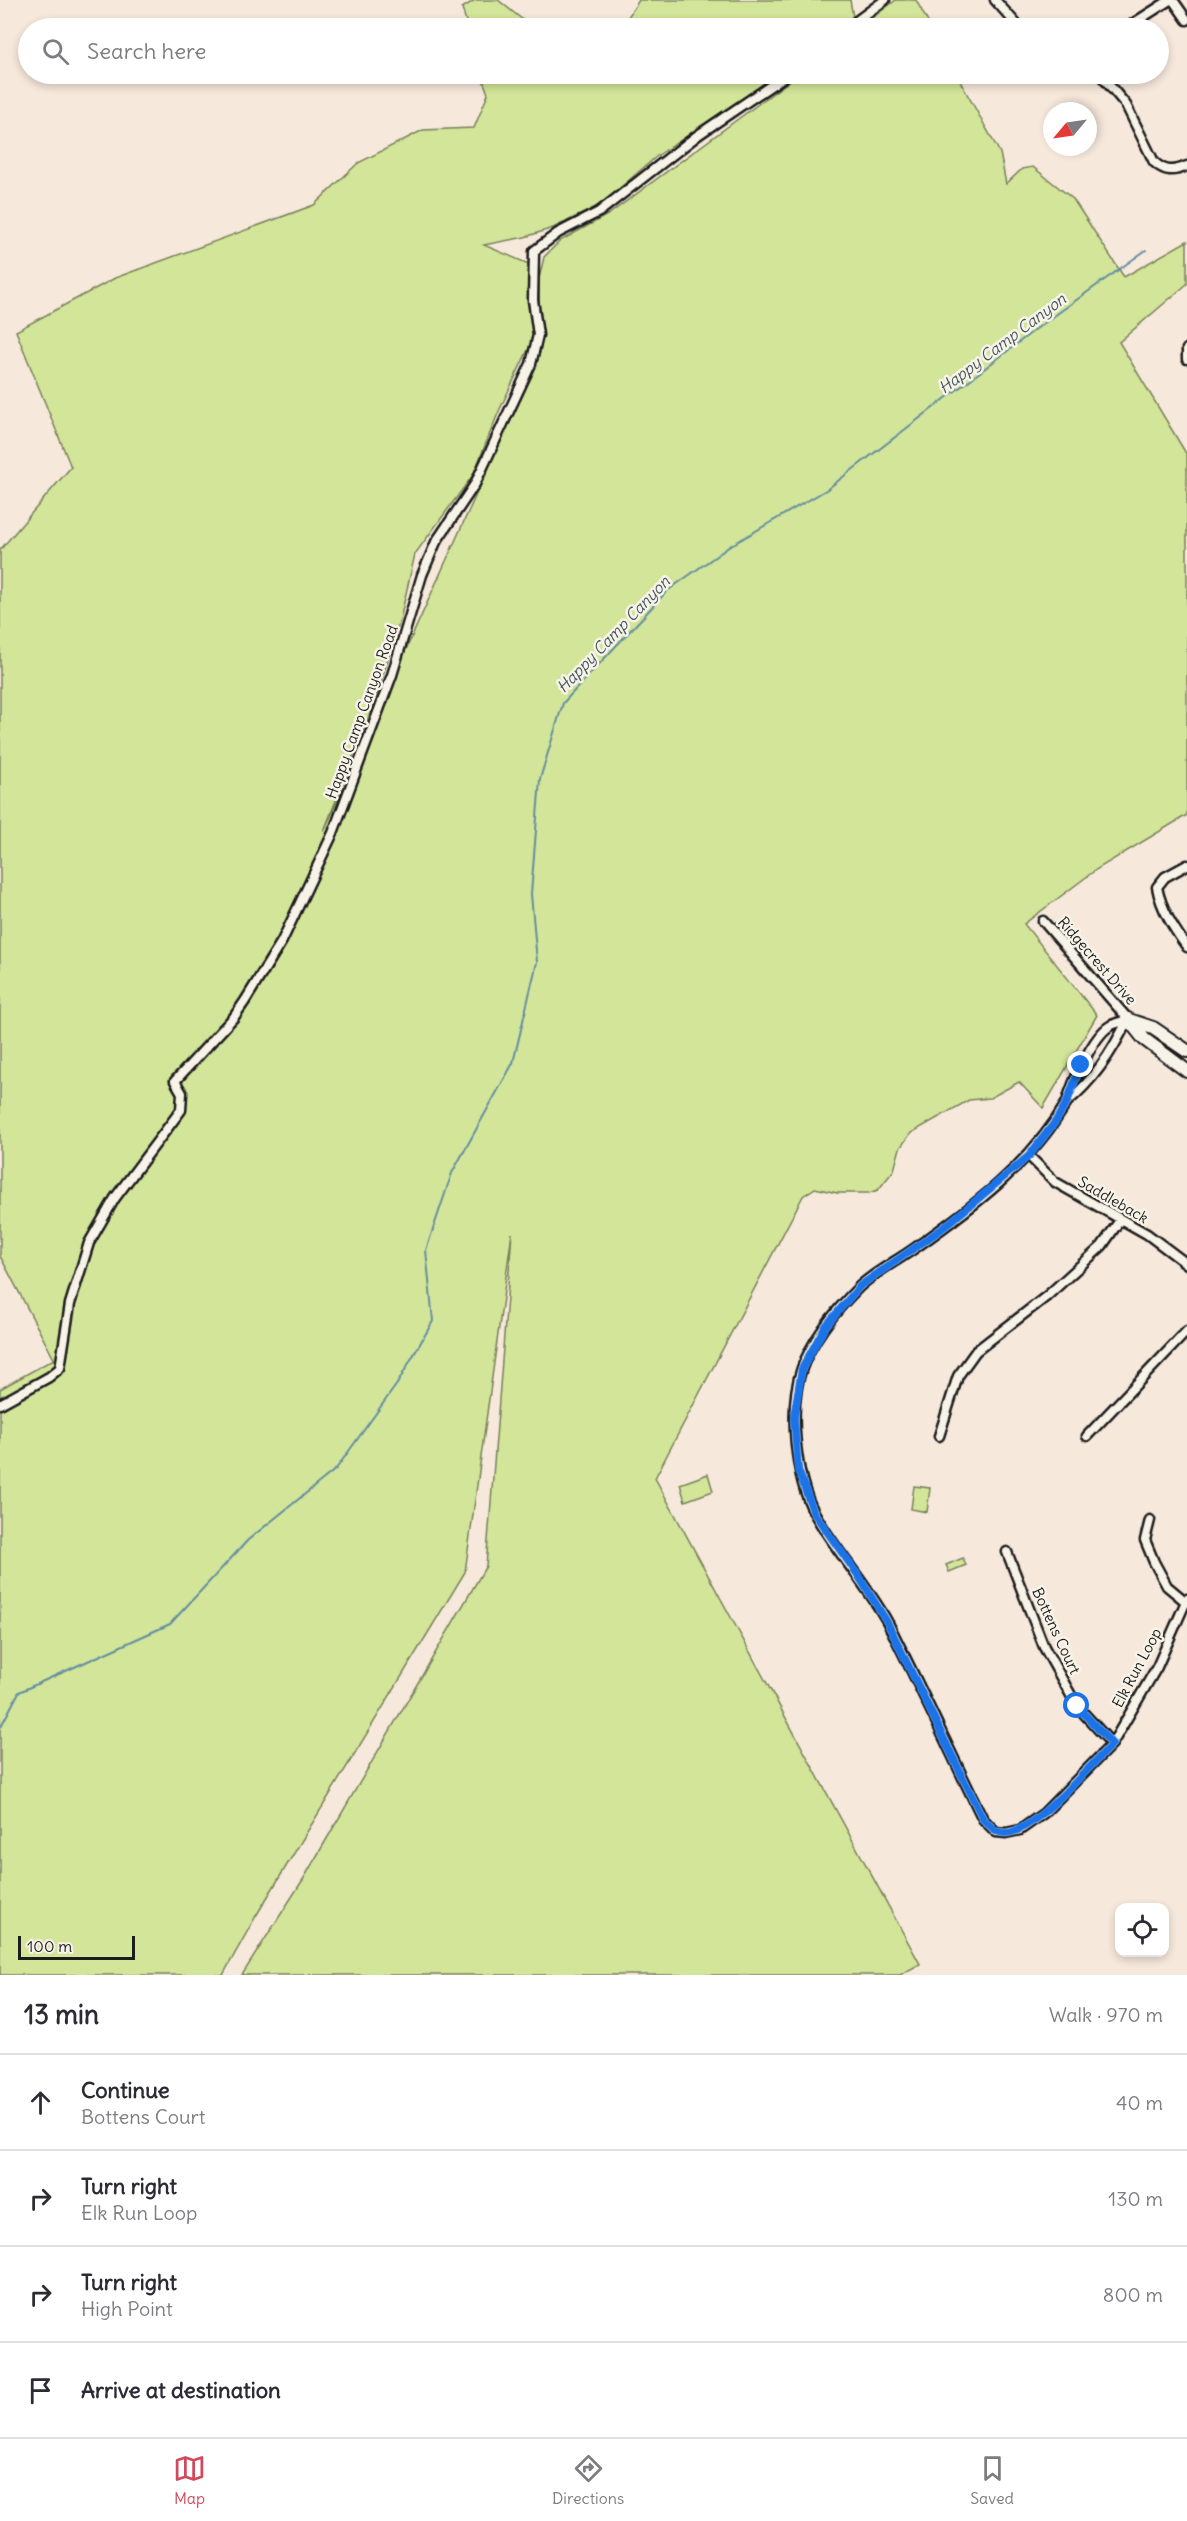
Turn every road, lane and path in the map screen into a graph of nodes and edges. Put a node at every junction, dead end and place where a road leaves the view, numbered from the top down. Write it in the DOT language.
graph roads {
  1 [pos="885,0"];
  2 [pos="994,0"];
  3 [pos="1172,0"];
  4 [pos="861,18"];
  5 [pos="1011,18"];
  6 [pos="1142,18"];
  7 [pos="1187,20"];
  8 [pos="773,84"];
  9 [pos="1108,84"];
  10 [pos="1187,166"];
  11 [pos="1187,349"];
  12 [pos="1187,359"];
  13 [pos="1187,865"];
  14 [pos="1043,921"];
  15 [pos="1187,947"];
  16 [pos="1128,1020"];
  17 [pos="1187,1051"];
  18 [pos="1187,1071"];
  19 [pos="1078,1074"];
  20 [pos="1090,1080"];
  21 [pos="1067,1102"];
  22 [pos="1029,1156"];
  23 [pos="1119,1220"];
  24 [pos="1187,1264"];
  25 [pos="1187,1331"];
  26 [pos="0,1404"];
  27 [pos="939,1436"];
  28 [pos="1087,1436"];
  29 [pos="1150,1520"];
  30 [pos="1007,1552"];
  31 [pos="1186,1600"];
  32 [pos="1112,1744"];
  1 -- 4 [label="street"];
  2 -- 5 [label="street"];
  3 -- 6 [label="street"];
  3 -- 7 [label="street"];
  8 -- 26 [label="street, Happy Camp Canyon Road"];
  9 -- 10 [label="street"];
  11 -- 12 [label="street"];
  13 -- 15 [label="street"];
  14 -- 16 [label="street, Ridgecrest Drive"];
  16 -- 17 [label="street, Ridgecrest Drive"];
  16 -- 18 [label="street, Ridgecrest Drive"];
  16 -- 19 [label="street"];
  16 -- 20 [label="street"];
  19 -- 20 [label="street"];
  19 -- 21 [label="street"];
  20 -- 21 [label="street"];
  21 -- 22 [label="street"];
  22 -- 23 [label="street, Saddleback"];
  22 -- 32 [label="street, Elk Run Loop"];
  23 -- 24 [label="street, Saddleback"];
  23 -- 27 [label="street"];
  25 -- 28 [label="street"];
  29 -- 31 [label="street"];
  30 -- 32 [label="street, Bottens Court"];
  31 -- 32 [label="street, Elk Run Loop"];
}
